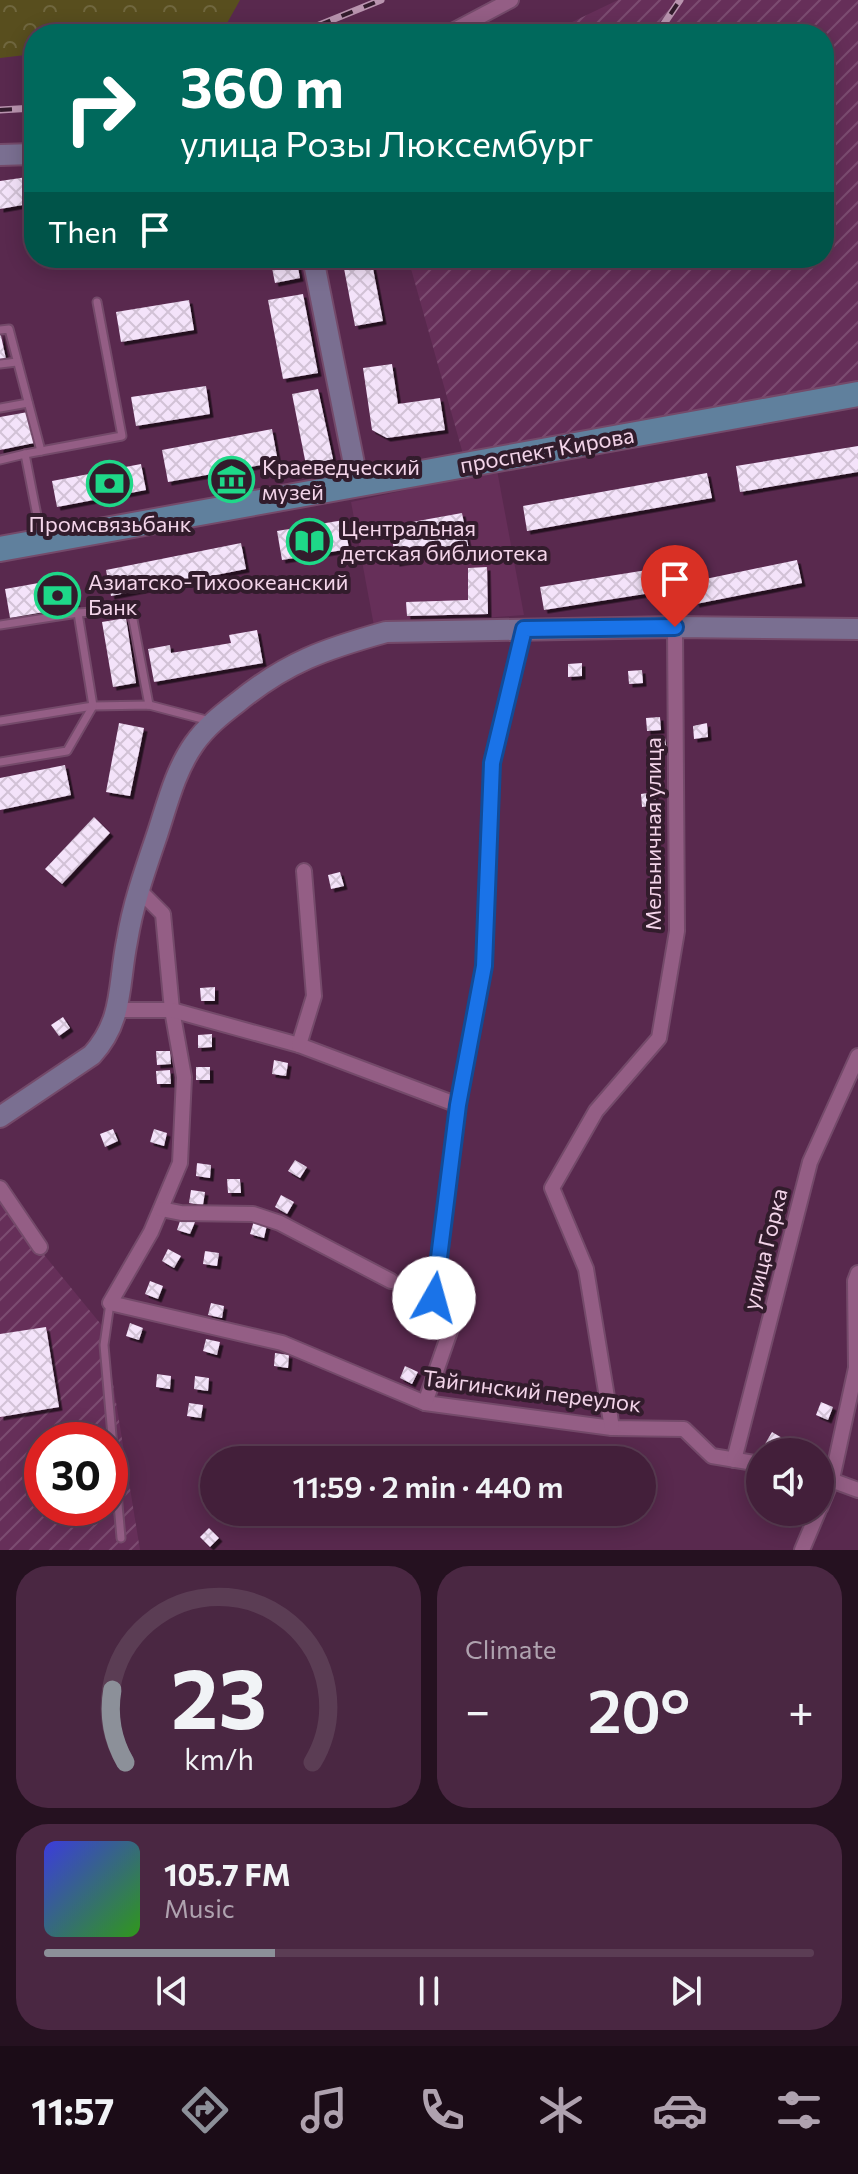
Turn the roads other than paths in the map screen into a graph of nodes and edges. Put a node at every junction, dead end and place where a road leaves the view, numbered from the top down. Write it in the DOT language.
graph roads {
  1 [pos="511,0"];
  2 [pos="466,24"];
  3 [pos="24,154"];
  4 [pos="0,155"];
  5 [pos="315,268"];
  6 [pos="97,302"];
  7 [pos="0,330"];
  8 [pos="17,362"];
  9 [pos="0,364"];
  10 [pos="858,394"];
  11 [pos="28,403"];
  12 [pos="0,408"];
  13 [pos="41,451"];
  14 [pos="25,454"];
  15 [pos="0,460"];
  16 [pos="358,484"];
  17 [pos="42,542"];
  18 [pos="0,549"];
  19 [pos="78,613"];
  20 [pos="0,625"];
  21 [pos="675,627"];
  22 [pos="524,629"];
  23 [pos="858,629"];
  24 [pos="149,705"];
  25 [pos="93,706"];
  26 [pos="0,721"];
  27 [pos="212,722"];
  28 [pos="0,762"];
  29 [pos="304,871"];
  30 [pos="138,889"];
  31 [pos="118,1010"];
  32 [pos="172,1010"];
  33 [pos="299,1045"];
  34 [pos="858,1056"];
  35 [pos="458,1105"];
  36 [pos="0,1117"];
  37 [pos="0,1188"];
  38 [pos="161,1209"];
  39 [pos="40,1247"];
  40 [pos="858,1273"];
  41 [pos="391,1281"];
  42 [pos="110,1303"];
  43 [pos="425,1403"];
  44 [pos="612,1428"];
  45 [pos="834,1448"];
  46 [pos="734,1460"];
  47 [pos="746,1462"];
  48 [pos="834,1480"];
  49 [pos="858,1490"];
  50 [pos="812,1526"];
  51 [pos="121,1538"];
  52 [pos="802,1550"];
  1 -- 2 [label="street"];
  3 -- 4 [label="street"];
  5 -- 16 [label="street"];
  6 -- 13 [label="lane"];
  7 -- 8 [label="lane"];
  8 -- 9 [label="lane"];
  8 -- 11 [label="lane"];
  10 -- 16 [label="main road, проспект Кирова"];
  11 -- 12 [label="lane"];
  11 -- 13 [label="lane"];
  13 -- 14 [label="lane"];
  14 -- 15 [label="lane"];
  14 -- 17 [label="lane"];
  16 -- 17 [label="main road, проспект Кирова"];
  17 -- 18 [label="main road, проспект Кирова"];
  19 -- 20 [label="lane"];
  19 -- 24 [label="lane"];
  19 -- 25 [label="lane"];
  21 -- 22 [label="street"];
  21 -- 23 [label="street"];
  21 -- 44 [label="street, Мельничная улица"];
  22 -- 27 [label="street"];
  22 -- 35 [label="street"];
  24 -- 25 [label="lane"];
  24 -- 27 [label="lane"];
  25 -- 26 [label="lane"];
  25 -- 28 [label="lane"];
  27 -- 30 [label="street"];
  29 -- 33 [label="street"];
  30 -- 31 [label="street"];
  30 -- 32 [label="street"];
  31 -- 32 [label="street"];
  31 -- 36 [label="street"];
  32 -- 33 [label="street"];
  32 -- 38 [label="street"];
  33 -- 35 [label="street"];
  34 -- 46 [label="street, улица Горка"];
  35 -- 43 [label="street"];
  37 -- 39 [label="street"];
  38 -- 41 [label="street"];
  38 -- 42 [label="street"];
  40 -- 45 [label="street"];
  42 -- 43 [label="street, Тайгинский переулок"];
  42 -- 51 [label="lane"];
  43 -- 44 [label="street, Тайгинский переулок"];
  44 -- 46 [label="street, Тайгинский переулок"];
  46 -- 47 [label="street, Тайгинский переулок"];
  48 -- 49 [label="street"];
  50 -- 52 [label="street"];
}
